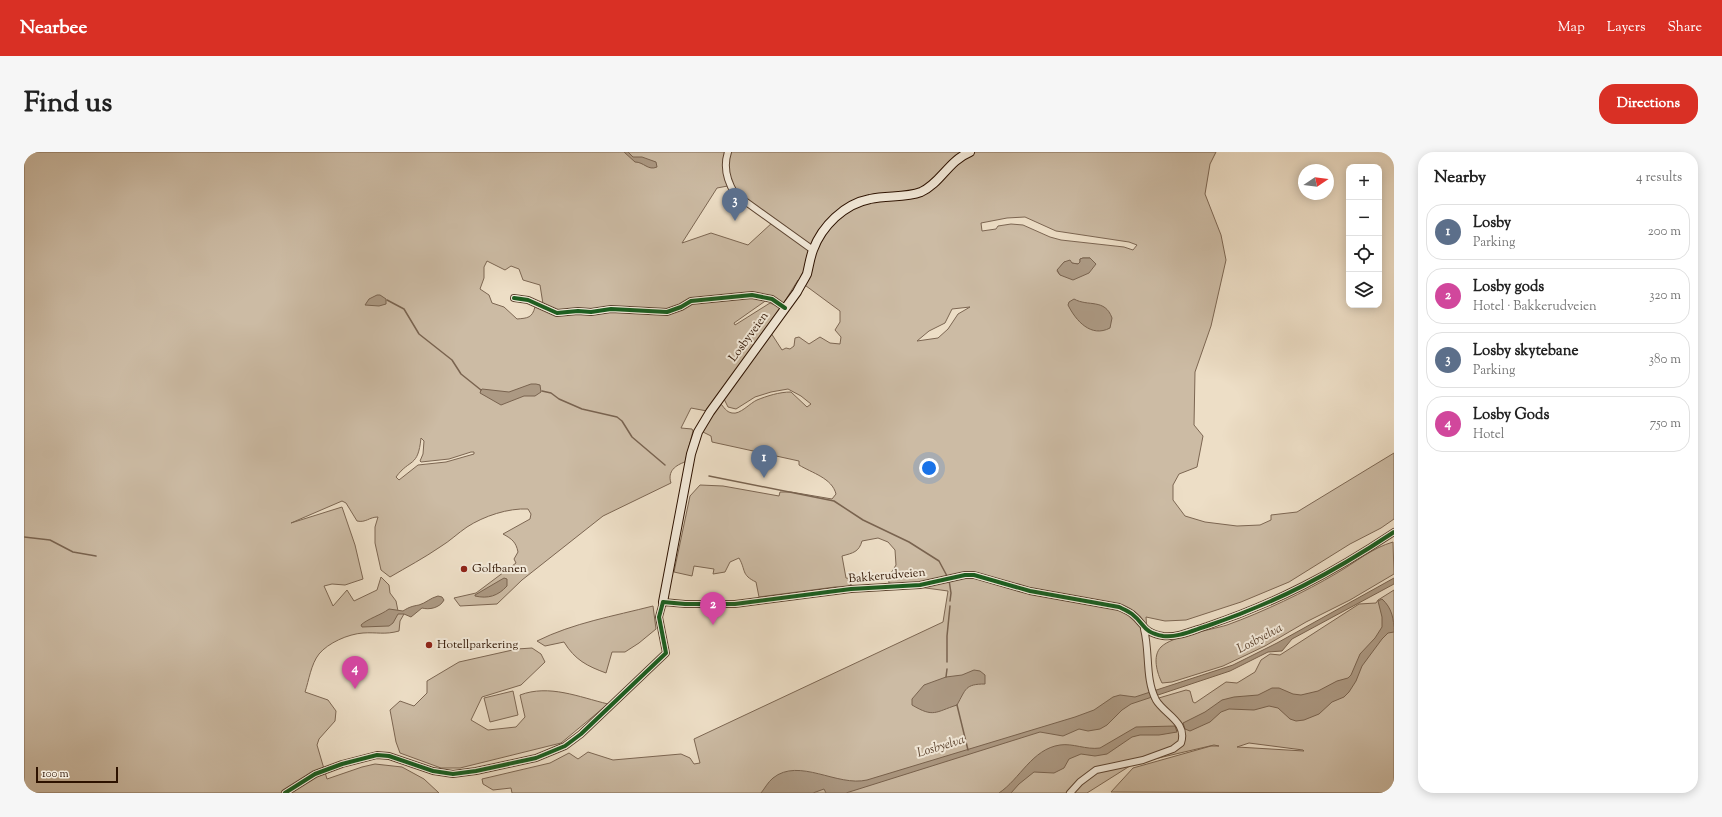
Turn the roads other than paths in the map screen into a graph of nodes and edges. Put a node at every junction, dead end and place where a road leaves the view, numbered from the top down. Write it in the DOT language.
graph roads {
  1 [pos="728,152"];
  2 [pos="970,152"];
  3 [pos="813,250"];
  4 [pos="514,298"];
  5 [pos="785,308"];
  6 [pos="1394,532"];
  7 [pos="663,602"];
  8 [pos="1144,630"];
  9 [pos="285,793"];
  10 [pos="1070,793"];
  1 -- 3 [label="street"];
  2 -- 3 [label="main road, Losbyveien"];
  3 -- 5 [label="main road, Losbyveien"];
  4 -- 5 [label="street"];
  5 -- 7 [label="main road, Losbyveien"];
  6 -- 8 [label="street"];
  7 -- 8 [label="street, Bakkerudveien"];
  7 -- 9 [label="street"];
  8 -- 10 [label="street"];
}
